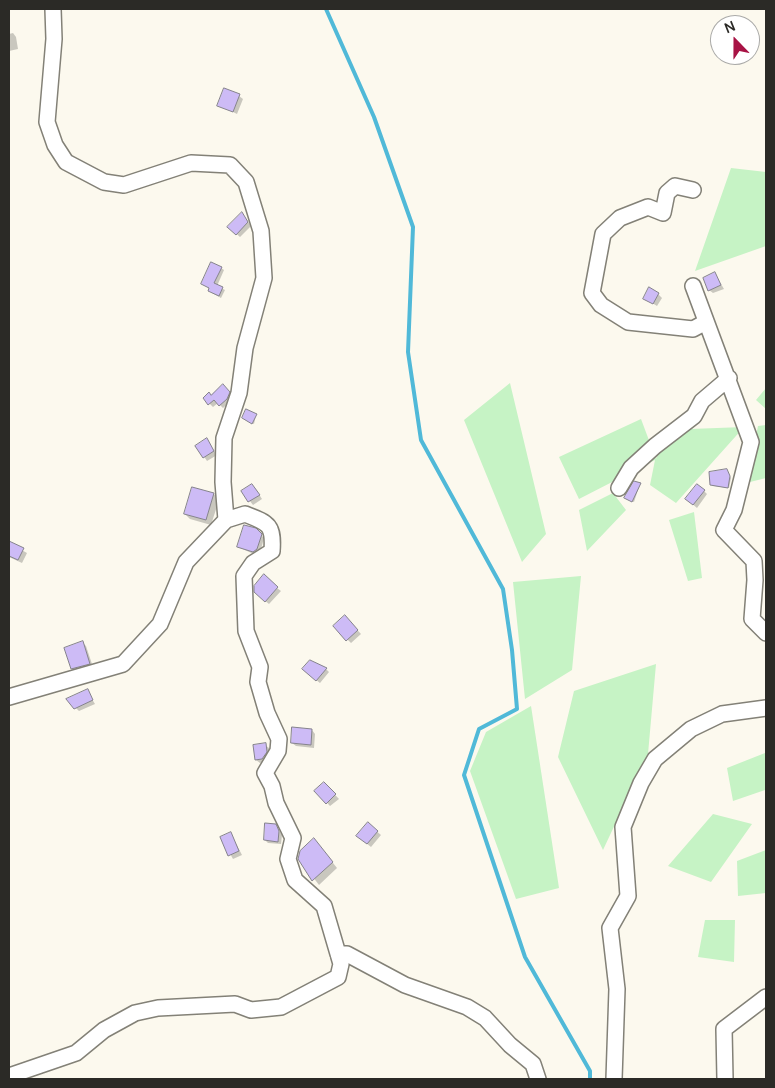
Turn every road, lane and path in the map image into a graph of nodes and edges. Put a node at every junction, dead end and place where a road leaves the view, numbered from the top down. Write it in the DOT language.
graph roads {
  1 [pos="53,9"];
  2 [pos="693,190"];
  3 [pos="693,286"];
  4 [pos="706,322"];
  5 [pos="729,378"];
  6 [pos="619,488"];
  7 [pos="226,520"];
  8 [pos="766,633"];
  9 [pos="9,697"];
  10 [pos="766,708"];
  11 [pos="338,954"];
  12 [pos="766,997"];
  13 [pos="9,1076"];
  14 [pos="538,1079"];
  15 [pos="614,1079"];
  16 [pos="725,1079"];
  1 -- 7 [label="street"];
  2 -- 4 [label="street"];
  3 -- 4 [label="street"];
  4 -- 5 [label="street"];
  5 -- 6 [label="street"];
  5 -- 8 [label="street"];
  7 -- 9 [label="street"];
  7 -- 11 [label="street"];
  10 -- 15 [label="street"];
  11 -- 13 [label="street"];
  11 -- 14 [label="street"];
  12 -- 16 [label="street"];
}
